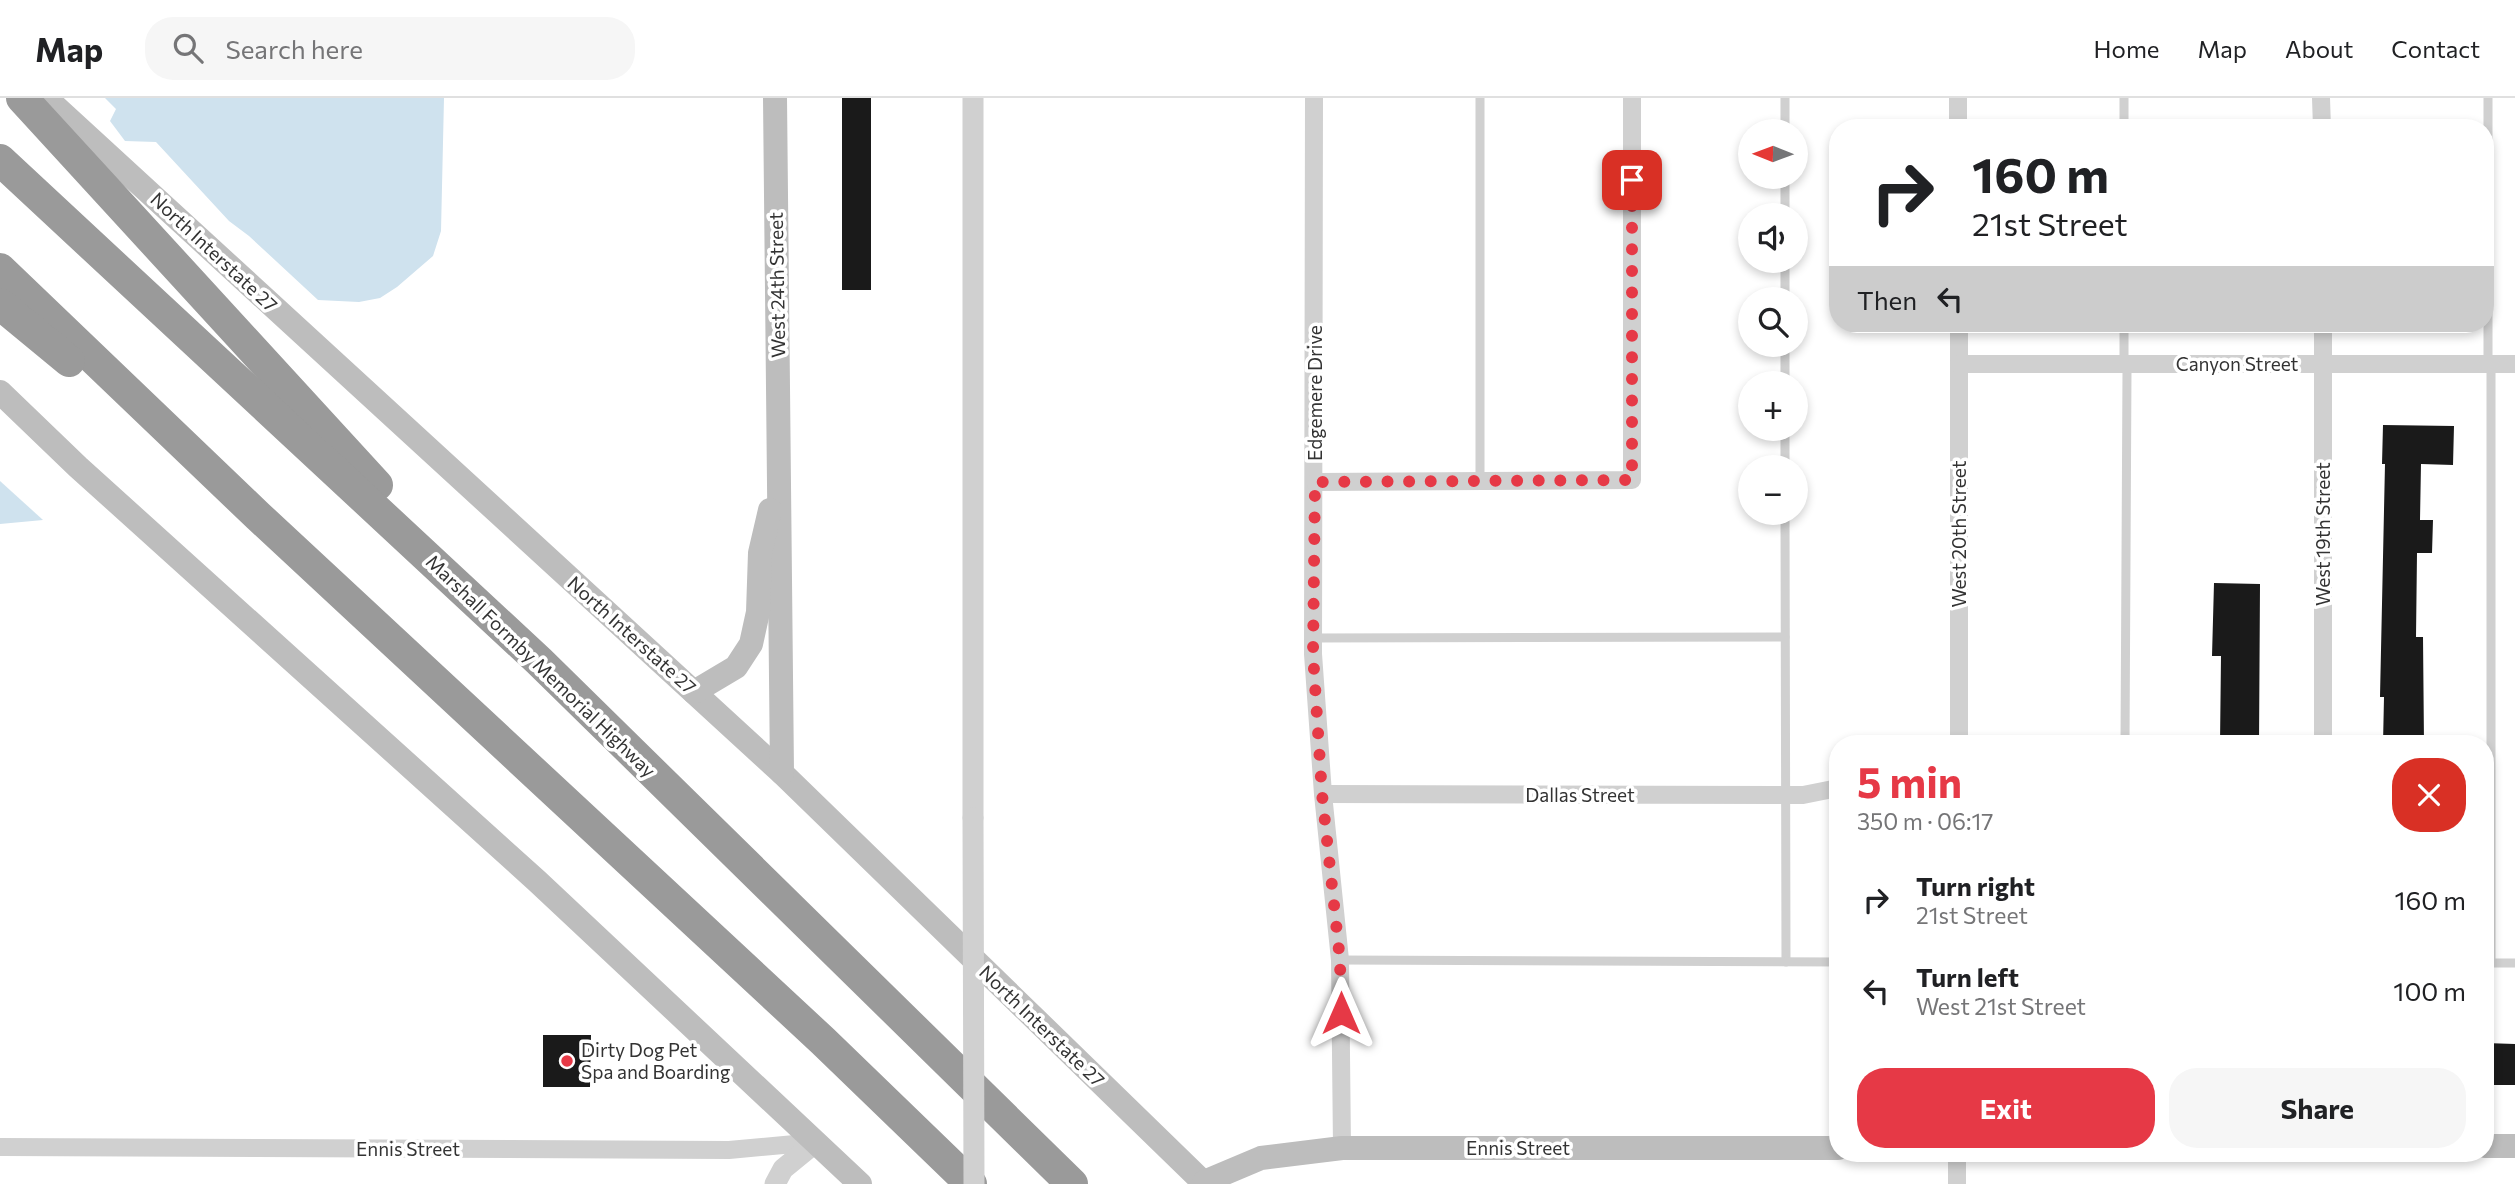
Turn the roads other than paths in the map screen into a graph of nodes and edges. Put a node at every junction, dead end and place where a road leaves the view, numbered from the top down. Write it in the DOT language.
graph roads {
  1 [pos="22,98"];
  2 [pos="46,98"];
  3 [pos="775,98"];
  4 [pos="973,98"];
  5 [pos="1314,98"];
  6 [pos="1480,98"];
  7 [pos="1632,98"];
  8 [pos="1785,98"];
  9 [pos="1958,98"];
  10 [pos="2124,98"];
  11 [pos="2321,98"];
  12 [pos="2488,98"];
  13 [pos="1785,119"];
  14 [pos="1958,119"];
  15 [pos="2124,119"];
  16 [pos="2322,119"];
  17 [pos="2488,119"];
  18 [pos="0,160"];
  19 [pos="0,269"];
  20 [pos="0,304"];
  21 [pos="1959,333"];
  22 [pos="2124,333"];
  23 [pos="2323,333"];
  24 [pos="2488,333"];
  25 [pos="2323,363"];
  26 [pos="1959,364"];
  27 [pos="2124,364"];
  28 [pos="2488,364"];
  29 [pos="2515,364"];
  30 [pos="0,392"];
  31 [pos="779,472"];
  32 [pos="1480,481"];
  33 [pos="1315,482"];
  34 [pos="258,516"];
  35 [pos="1785,525"];
  36 [pos="1785,637"];
  37 [pos="1312,638"];
  38 [pos="539,661"];
  39 [pos="694,692"];
  40 [pos="1959,735"];
  41 [pos="2125,735"];
  42 [pos="2323,735"];
  43 [pos="2489,735"];
  44 [pos="782,773"];
  45 [pos="1829,790"];
  46 [pos="1322,794"];
  47 [pos="1785,795"];
  48 [pos="1340,960"];
  49 [pos="1786,962"];
  50 [pos="1829,962"];
  51 [pos="2494,963"];
  52 [pos="2515,963"];
  53 [pos="816,1142"];
  54 [pos="2494,1146"];
  55 [pos="2515,1146"];
  56 [pos="0,1147"];
  57 [pos="1342,1148"];
  58 [pos="1829,1148"];
  59 [pos="1957,1162"];
  60 [pos="1204,1183"];
  61 [pos="775,1184"];
  62 [pos="860,1184"];
  63 [pos="973,1184"];
  64 [pos="1072,1184"];
  65 [pos="1957,1184"];
  1 -- 38 [label="highway"];
  2 -- 39 [label="main road, North Interstate 27"];
  3 -- 31 [label="main road, West 24th Street"];
  4 -- 63 [label="street, bridge"];
  5 -- 33 [label="street, Edgemere Drive"];
  6 -- 32 [label="lane"];
  7 -- 32 [label="street"];
  8 -- 13 [label="lane"];
  9 -- 14 [label="street"];
  10 -- 15 [label="lane"];
  11 -- 16 [label="street"];
  12 -- 17 [label="lane"];
  18 -- 38 [label="highway, Marshall Formby Memorial Highway"];
  19 -- 34 [label="highway"];
  20 -- 34 [label="highway"];
  21 -- 26 [label="street, West 20th Street"];
  22 -- 27 [label="lane"];
  23 -- 25 [label="street, West 19th Street"];
  24 -- 28 [label="lane"];
  25 -- 27 [label="street, Canyon Street"];
  25 -- 28 [label="street, Canyon Street"];
  25 -- 42 [label="street, West 19th Street"];
  26 -- 27 [label="street, Canyon Street"];
  26 -- 40 [label="street, West 20th Street"];
  27 -- 41 [label="lane"];
  28 -- 29 [label="street, Canyon Street"];
  28 -- 43 [label="lane"];
  30 -- 53 [label="main road"];
  31 -- 39 [label="main road, West 24th Street"];
  31 -- 44 [label="main road, West 24th Street"];
  32 -- 33 [label="street"];
  33 -- 37 [label="street, Edgemere Drive"];
  34 -- 63 [label="highway"];
  35 -- 36 [label="lane"];
  36 -- 37 [label="lane"];
  36 -- 47 [label="lane"];
  37 -- 46 [label="street, Edgemere Drive"];
  38 -- 64 [label="highway, Marshall Formby Memorial Highway"];
  39 -- 44 [label="main road, North Interstate 27"];
  44 -- 60 [label="main road, North Interstate 27"];
  45 -- 47 [label="street, Dallas Street"];
  46 -- 47 [label="street, Dallas Street"];
  46 -- 48 [label="street, Edgemere Drive"];
  47 -- 49 [label="lane"];
  48 -- 49 [label="lane"];
  48 -- 57 [label="street, Edgemere Drive"];
  49 -- 50 [label="lane"];
  51 -- 52 [label="lane"];
  53 -- 56 [label="street, Ennis Street"];
  53 -- 61 [label="street"];
  53 -- 62 [label="main road"];
  54 -- 55 [label="main road"];
  57 -- 58 [label="main road, Ennis Street"];
  57 -- 60 [label="main road, Ennis Street"];
  59 -- 65 [label="street"];
}
